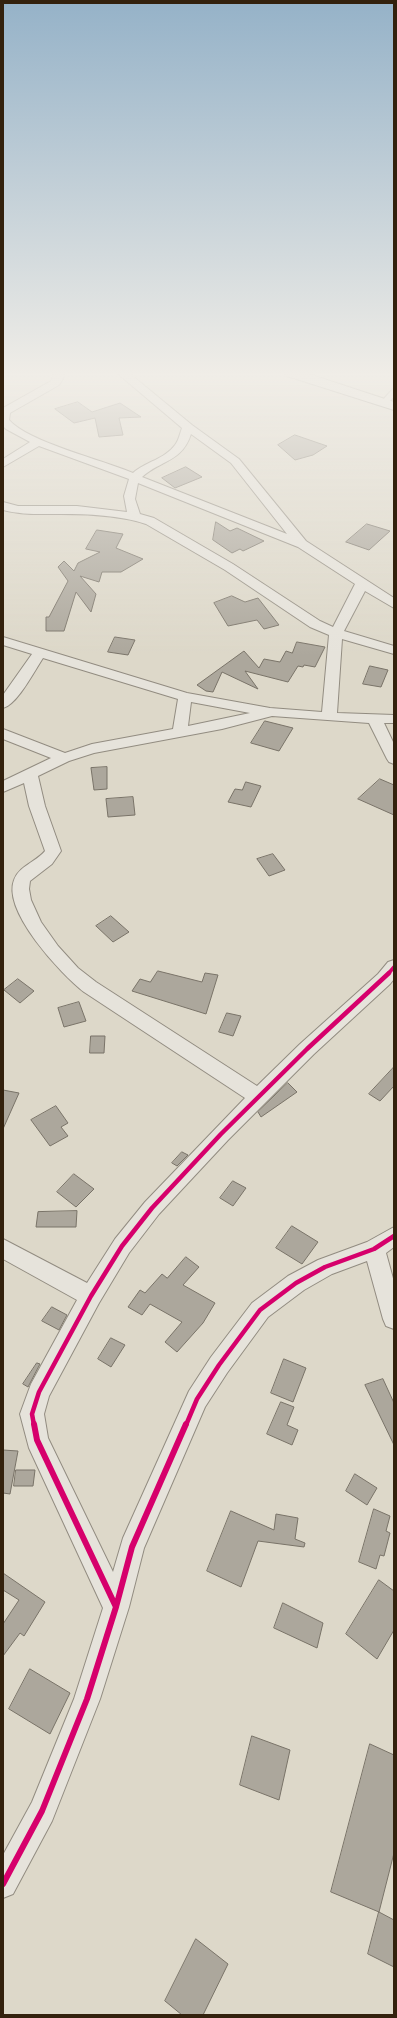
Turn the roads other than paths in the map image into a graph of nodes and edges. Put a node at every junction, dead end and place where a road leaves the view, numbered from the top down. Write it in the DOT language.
graph roads {
  1 [pos="105,467"];
  2 [pos="149,467"];
  3 [pos="241,467"];
  4 [pos="134,478"];
  5 [pos="3,506"];
  6 [pos="135,516"];
  7 [pos="302,544"];
  8 [pos="362,584"];
  9 [pos="394,604"];
  10 [pos="336,633"];
  11 [pos="3,641"];
  12 [pos="394,650"];
  13 [pos="40,652"];
  14 [pos="185,696"];
  15 [pos="3,704"];
  16 [pos="272,712"];
  17 [pos="329,717"];
  18 [pos="394,719"];
  19 [pos="375,720"];
  20 [pos="180,732"];
  21 [pos="3,734"];
  22 [pos="64,758"];
  23 [pos="394,759"];
  24 [pos="30,774"];
  25 [pos="3,787"];
  26 [pos="391,977"];
  27 [pos="258,1096"];
  28 [pos="394,1236"];
  29 [pos="3,1248"];
  30 [pos="374,1250"];
  31 [pos="91,1296"];
  32 [pos="394,1319"];
  33 [pos="116,1607"];
  34 [pos="3,1884"];
  1 -- 4 [label="street"];
  2 -- 4 [label="street"];
  3 -- 7 [label="street"];
  4 -- 6 [label="street"];
  4 -- 7 [label="street"];
  5 -- 6 [label="street"];
  6 -- 10 [label="street"];
  7 -- 8 [label="street"];
  8 -- 9 [label="street"];
  8 -- 10 [label="street"];
  10 -- 12 [label="street"];
  10 -- 17 [label="street"];
  11 -- 13 [label="street"];
  13 -- 14 [label="street"];
  13 -- 15 [label="street"];
  14 -- 16 [label="street"];
  14 -- 20 [label="street"];
  16 -- 17 [label="street"];
  16 -- 20 [label="street"];
  17 -- 19 [label="street"];
  18 -- 19 [label="street"];
  19 -- 23 [label="street"];
  20 -- 22 [label="street"];
  21 -- 22 [label="street"];
  22 -- 24 [label="street"];
  24 -- 25 [label="street"];
  24 -- 27 [label="street"];
  26 -- 27 [label="street"];
  27 -- 31 [label="street"];
  28 -- 30 [label="street"];
  29 -- 31 [label="street"];
  30 -- 32 [label="street"];
  30 -- 33 [label="street"];
  31 -- 33 [label="street"];
  33 -- 34 [label="street"];
}
